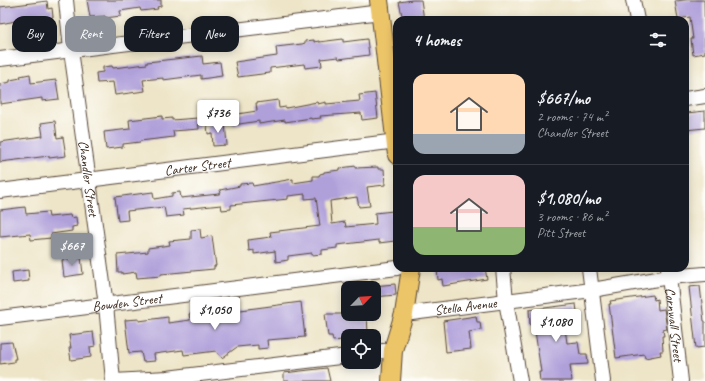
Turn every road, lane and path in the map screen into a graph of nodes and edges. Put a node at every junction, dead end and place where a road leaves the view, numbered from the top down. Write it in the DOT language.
graph roads {
  1 [pos="66,0"];
  2 [pos="634,0"];
  3 [pos="380,6"];
  4 [pos="68,16"];
  5 [pos="636,16"];
  6 [pos="116,44"];
  7 [pos="65,51"];
  8 [pos="71,52"];
  9 [pos="0,59"];
  10 [pos="705,96"];
  11 [pos="689,98"];
  12 [pos="393,120"];
  13 [pos="393,146"];
  14 [pos="89,180"];
  15 [pos="0,191"];
  16 [pos="393,269"];
  17 [pos="410,272"];
  18 [pos="503,272"];
  19 [pos="590,272"];
  20 [pos="669,272"];
  21 [pos="705,274"];
  22 [pos="592,290"];
  23 [pos="506,301"];
  24 [pos="106,305"];
  25 [pos="404,314"];
  26 [pos="0,318"];
  27 [pos="393,350"];
  28 [pos="381,351"];
  29 [pos="341,357"];
  30 [pos="167,380"];
  31 [pos="114,381"];
  32 [pos="391,381"];
  33 [pos="520,381"];
  34 [pos="603,381"];
  35 [pos="681,381"];
  1 -- 4 [label="street, Chandler Street"];
  2 -- 5 [label="street"];
  3 -- 6 [label="street"];
  3 -- 12 [label="main road"];
  7 -- 9 [label="street"];
  8 -- 14 [label="street, Chandler Street"];
  10 -- 11 [label="street"];
  13 -- 14 [label="street, Carter Street"];
  14 -- 15 [label="street, Carter Street"];
  14 -- 24 [label="street, Chandler Street"];
  16 -- 24 [label="street, Bowden Street"];
  17 -- 25 [label="main road"];
  18 -- 23 [label="street"];
  19 -- 22 [label="street"];
  20 -- 21 [label="street, Stella Avenue"];
  20 -- 22 [label="street, Stella Avenue"];
  20 -- 35 [label="street, Cornwall Street"];
  22 -- 23 [label="street, Stella Avenue"];
  22 -- 34 [label="street"];
  23 -- 25 [label="street, Stella Avenue"];
  23 -- 33 [label="street"];
  24 -- 26 [label="street, Bowden Street"];
  24 -- 31 [label="street, Chandler Street"];
  25 -- 27 [label="main road"];
  27 -- 28 [label="street"];
  27 -- 32 [label="main road"];
  29 -- 30 [label="street"];
  30 -- 31 [label="street"];
}
